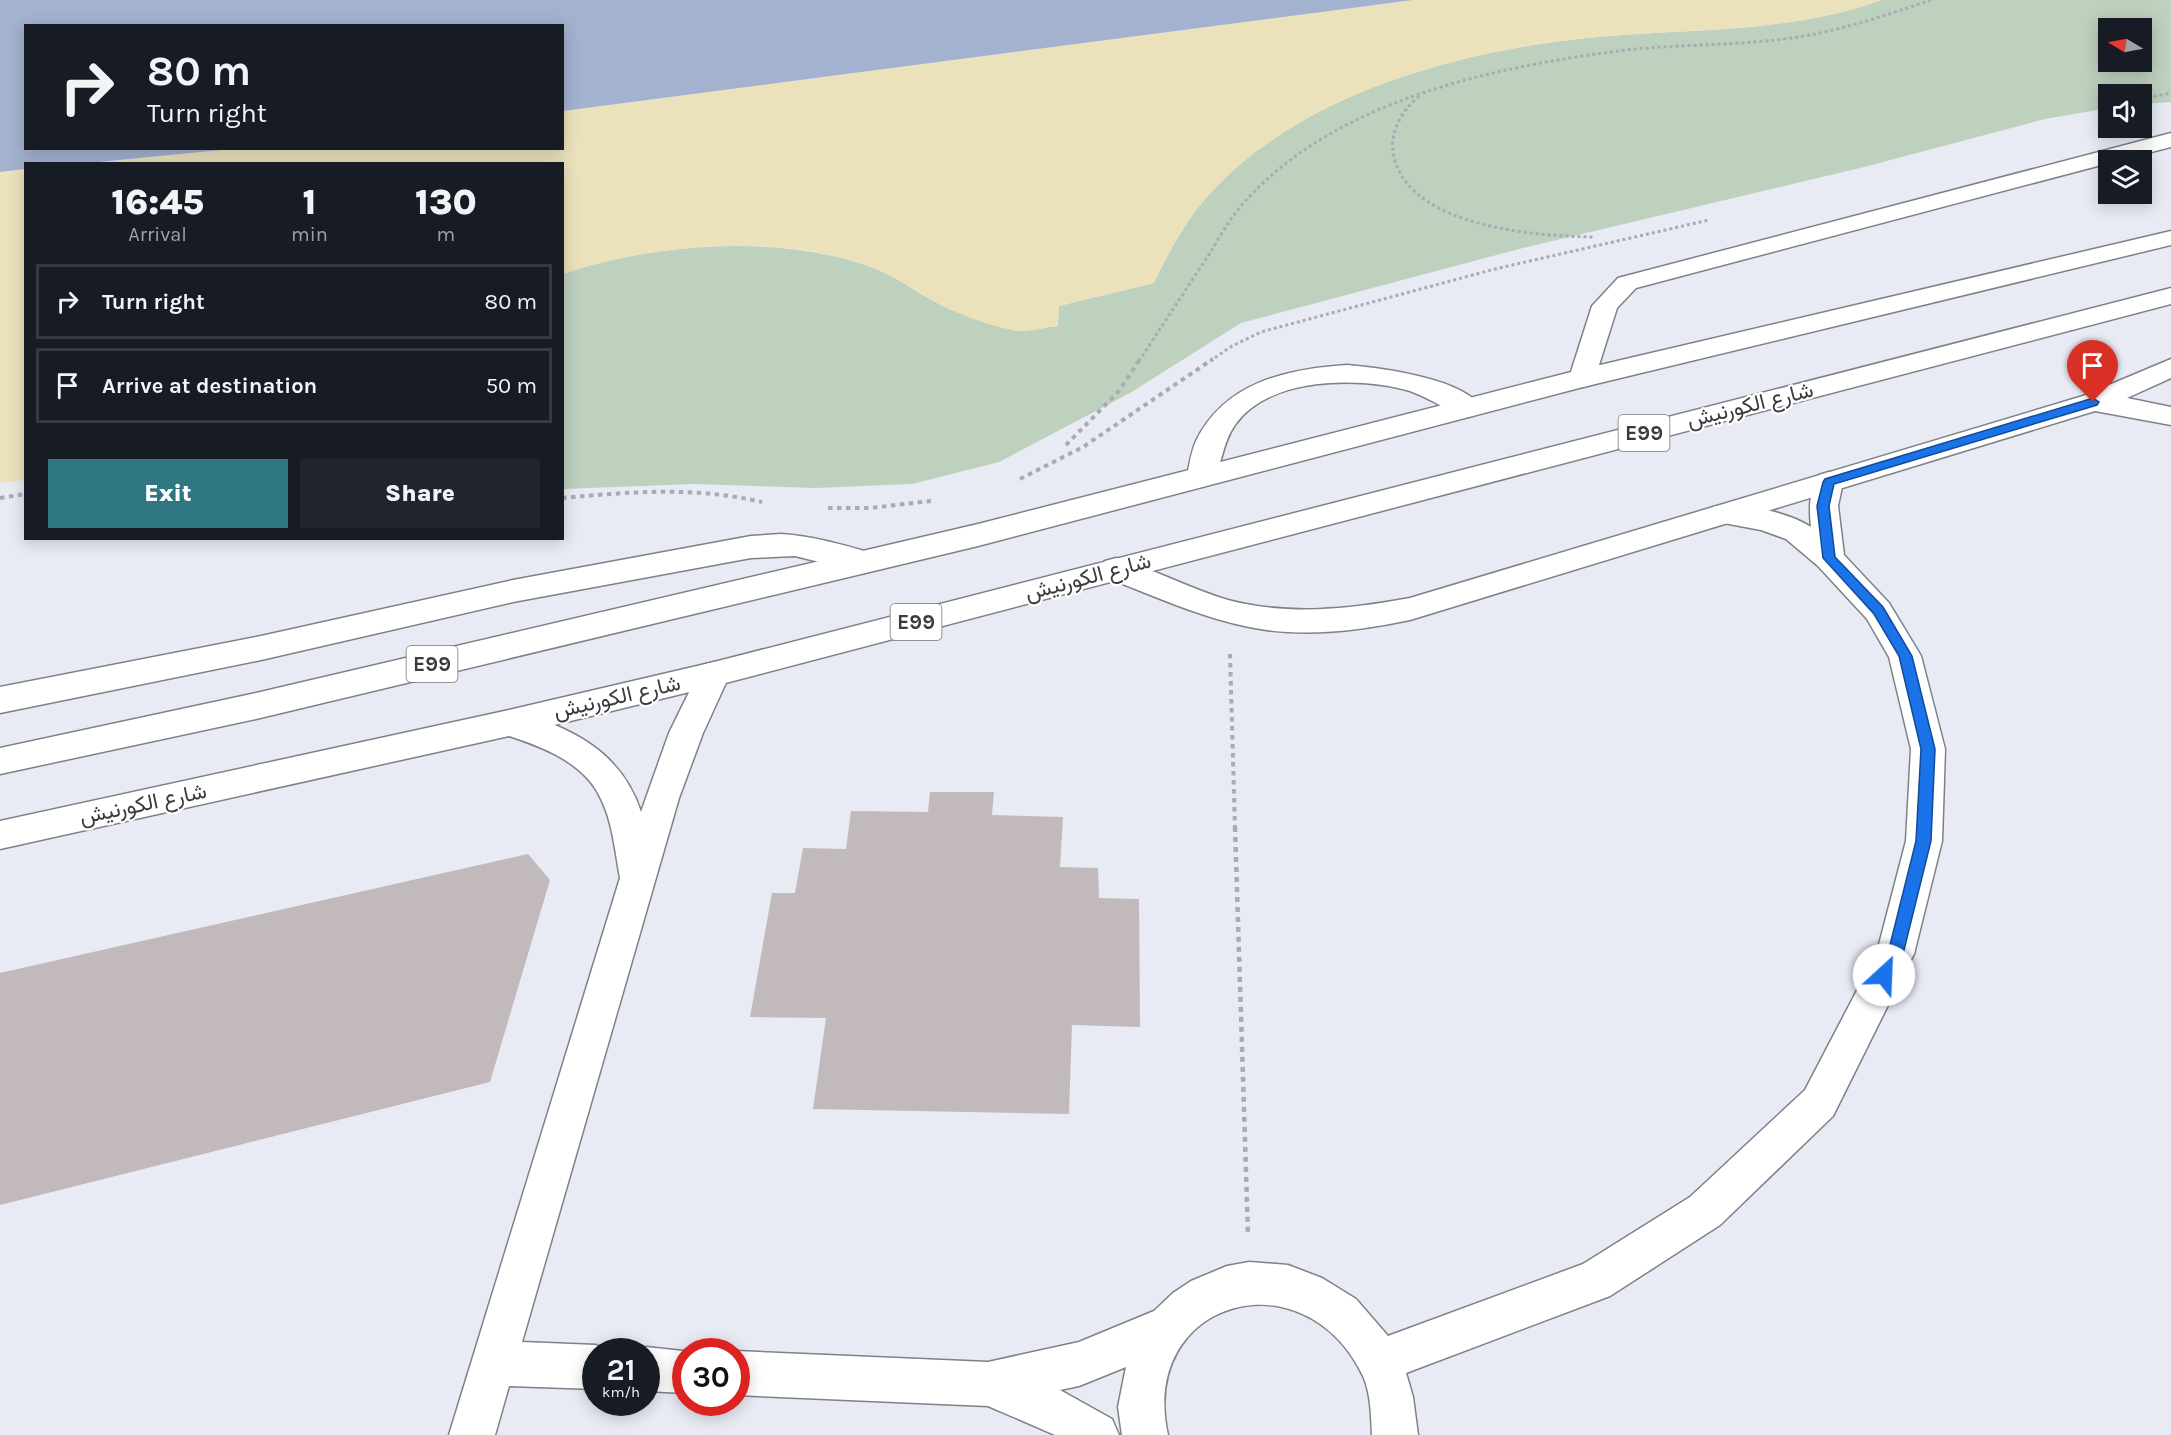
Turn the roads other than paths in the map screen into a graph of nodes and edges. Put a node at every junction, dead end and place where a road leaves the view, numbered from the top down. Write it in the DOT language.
graph roads {
  1 [pos="2171,140"];
  2 [pos="2171,238"];
  3 [pos="2171,296"];
  4 [pos="2171,368"];
  5 [pos="1583,378"];
  6 [pos="2093,402"];
  7 [pos="1468,408"];
  8 [pos="2171,416"];
  9 [pos="1201,477"];
  10 [pos="1829,482"];
  11 [pos="1723,514"];
  12 [pos="1829,558"];
  13 [pos="864,562"];
  14 [pos="1116,569"];
  15 [pos="714,674"];
  16 [pos="0,700"];
  17 [pos="509,723"];
  18 [pos="0,761"];
  19 [pos="0,835"];
  20 [pos="639,883"];
  21 [pos="1165,1329"];
  22 [pos="1379,1361"];
  23 [pos="494,1363"];
  24 [pos="582,1366"];
  25 [pos="750,1374"];
  26 [pos="988,1384"];
  27 [pos="472,1435"];
  28 [pos="1096,1435"];
  29 [pos="1145,1435"];
  30 [pos="1395,1435"];
  1 -- 5 [label="main road"];
  2 -- 5 [label="main road, E99"];
  3 -- 14 [label="main road, شارع الكورنيش / E99"];
  4 -- 6 [label="main road"];
  5 -- 7 [label="main road, E99"];
  6 -- 8 [label="main road"];
  6 -- 10 [label="main road"];
  7 -- 9 [label="main road, E99"];
  7 -- 9 [label="main road"];
  9 -- 13 [label="main road, E99"];
  10 -- 11 [label="main road"];
  10 -- 12 [label="main road"];
  11 -- 12 [label="main road"];
  11 -- 14 [label="main road"];
  12 -- 22 [label="main road"];
  13 -- 16 [label="main road"];
  13 -- 18 [label="main road, E99"];
  14 -- 15 [label="main road, شارع الكورنيش / E99"];
  15 -- 17 [label="main road, شارع الكورنيش / E99"];
  15 -- 20 [label="main road"];
  17 -- 19 [label="main road, شارع الكورنيش / E99"];
  17 -- 20 [label="main road"];
  20 -- 23 [label="main road"];
  21 -- 22 [label="main road"];
  21 -- 26 [label="main road"];
  21 -- 29 [label="main road"];
  22 -- 30 [label="main road"];
  23 -- 24 [label="main road"];
  23 -- 27 [label="main road"];
  25 -- 26 [label="main road"];
  26 -- 28 [label="main road"];
}
